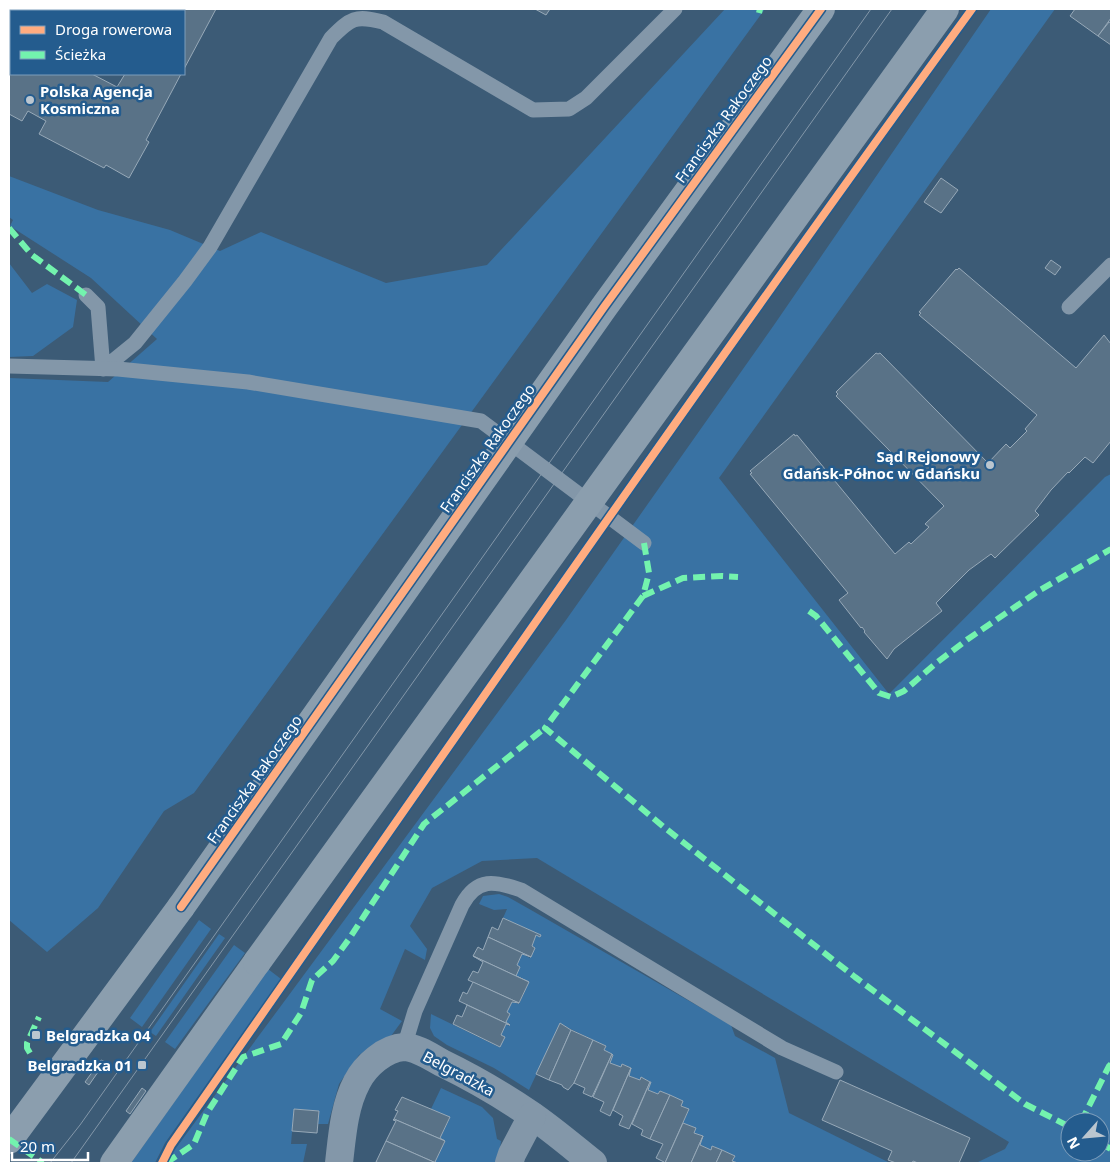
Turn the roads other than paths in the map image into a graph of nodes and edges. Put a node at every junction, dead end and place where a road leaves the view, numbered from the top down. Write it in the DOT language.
graph roads {
  1 [pos="676,9"];
  2 [pos="821,9"];
  3 [pos="945,9"];
  4 [pos="1111,265"];
  5 [pos="86,295"];
  6 [pos="1069,306"];
  7 [pos="9,366"];
  8 [pos="102,368"];
  9 [pos="644,543"];
  10 [pos="404,1047"];
  11 [pos="836,1072"];
  12 [pos="532,1116"];
  13 [pos="9,1140"];
  14 [pos="114,1163"];
  15 [pos="339,1163"];
  16 [pos="509,1163"];
  17 [pos="593,1163"];
  1 -- 8 [label="lane"];
  2 -- 13 [label="main road, Franciszka Rakoczego, bridge"];
  3 -- 14 [label="main road, bridge"];
  4 -- 6 [label="lane"];
  5 -- 8 [label="lane"];
  7 -- 8 [label="lane"];
  8 -- 9 [label="lane"];
  10 -- 11 [label="lane"];
  10 -- 12 [label="street, Belgradzka"];
  10 -- 15 [label="street, Belgradzka"];
  12 -- 16 [label="street"];
  12 -- 17 [label="street, Belgradzka"];
}
